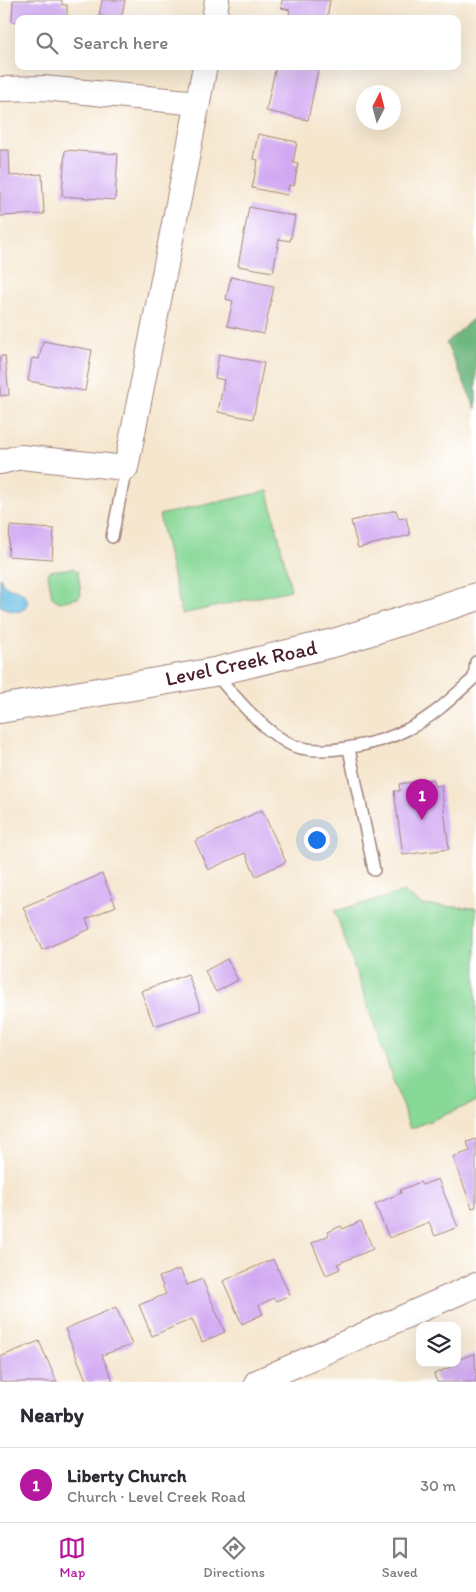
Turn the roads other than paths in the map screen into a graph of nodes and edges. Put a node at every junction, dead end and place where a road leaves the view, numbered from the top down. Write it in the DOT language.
graph roads {
  1 [pos="218,0"];
  2 [pos="215,15"];
  3 [pos="204,70"];
  4 [pos="0,88"];
  5 [pos="198,102"];
  6 [pos="0,462"];
  7 [pos="126,468"];
  8 [pos="112,537"];
  9 [pos="476,596"];
  10 [pos="476,662"];
  11 [pos="214,672"];
  12 [pos="0,708"];
  13 [pos="349,749"];
  14 [pos="374,870"];
  15 [pos="476,1285"];
  16 [pos="256,1382"];
  1 -- 2 [label="street"];
  3 -- 5 [label="street"];
  4 -- 5 [label="street"];
  5 -- 7 [label="street"];
  6 -- 7 [label="street"];
  7 -- 8 [label="lane"];
  9 -- 11 [label="street, Level Creek Road"];
  10 -- 13 [label="lane"];
  11 -- 12 [label="street, Level Creek Road"];
  11 -- 13 [label="lane"];
  13 -- 14 [label="lane"];
  15 -- 16 [label="street"];
}
